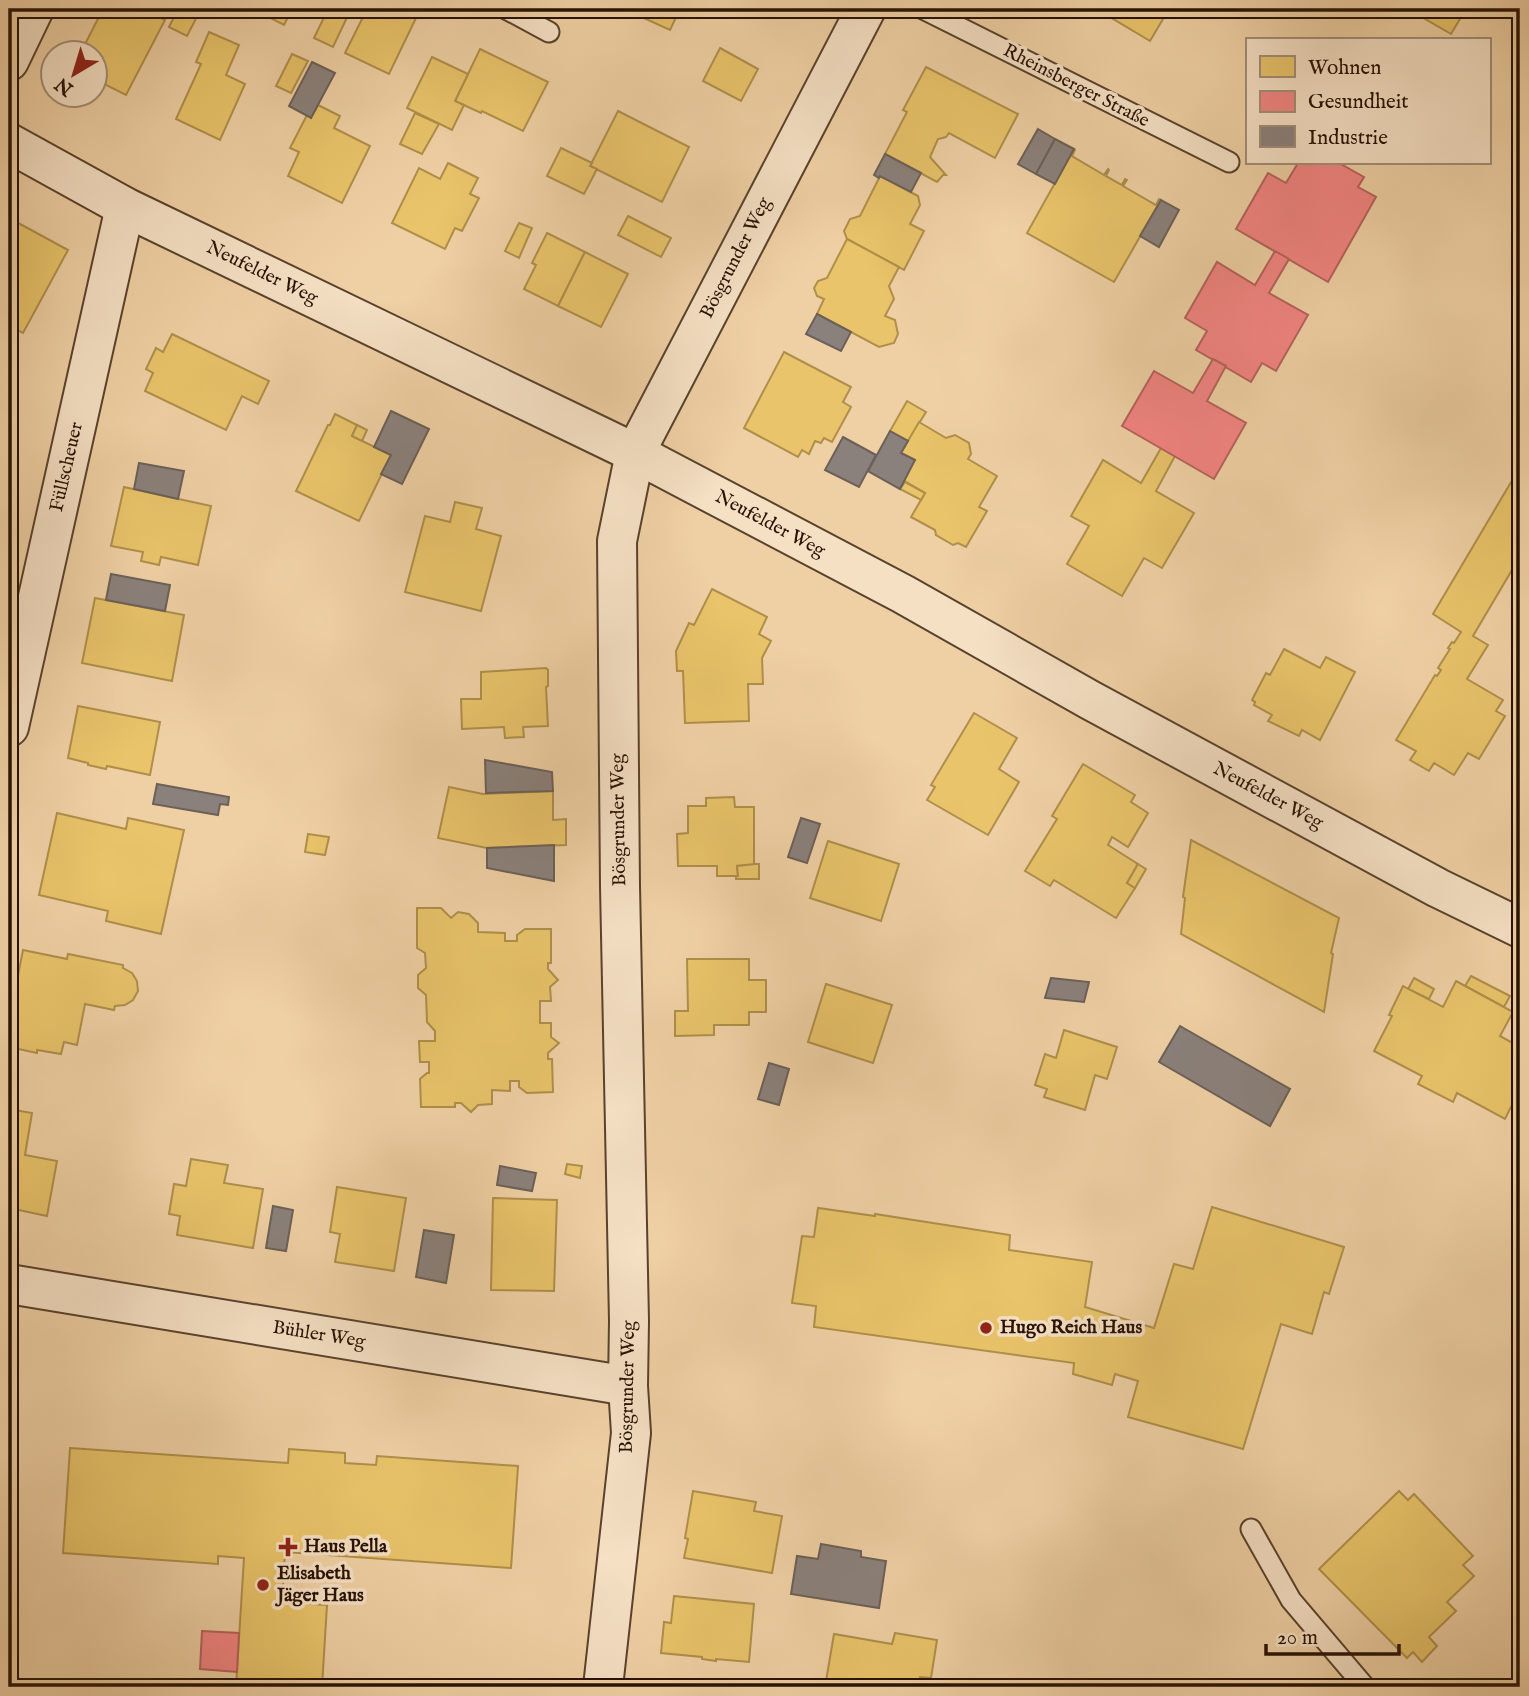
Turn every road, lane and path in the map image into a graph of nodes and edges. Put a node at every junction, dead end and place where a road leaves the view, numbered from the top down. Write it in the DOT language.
graph roads {
  1 [pos="34,9"];
  2 [pos="506,9"];
  3 [pos="866,9"];
  4 [pos="923,9"];
  5 [pos="549,32"];
  6 [pos="9,61"];
  7 [pos="9,143"];
  8 [pos="1229,162"];
  9 [pos="125,207"];
  10 [pos="635,453"];
  11 [pos="9,727"];
  12 [pos="1520,928"];
  13 [pos="9,1284"];
  14 [pos="628,1386"];
  15 [pos="1251,1529"];
  16 [pos="603,1687"];
  17 [pos="1365,1687"];
  1 -- 6 [label="street"];
  2 -- 5 [label="lane"];
  3 -- 10 [label="street, Bösgrunder Weg"];
  4 -- 8 [label="lane, Rheinsberger Straße"];
  7 -- 9 [label="street, Neufelder Weg"];
  9 -- 10 [label="street, Neufelder Weg"];
  9 -- 11 [label="street, Füllscheuer"];
  10 -- 12 [label="street, Neufelder Weg"];
  10 -- 14 [label="street, Bösgrunder Weg"];
  13 -- 14 [label="street, Bühler Weg"];
  14 -- 16 [label="street, Bösgrunder Weg"];
  15 -- 17 [label="lane"];
}
